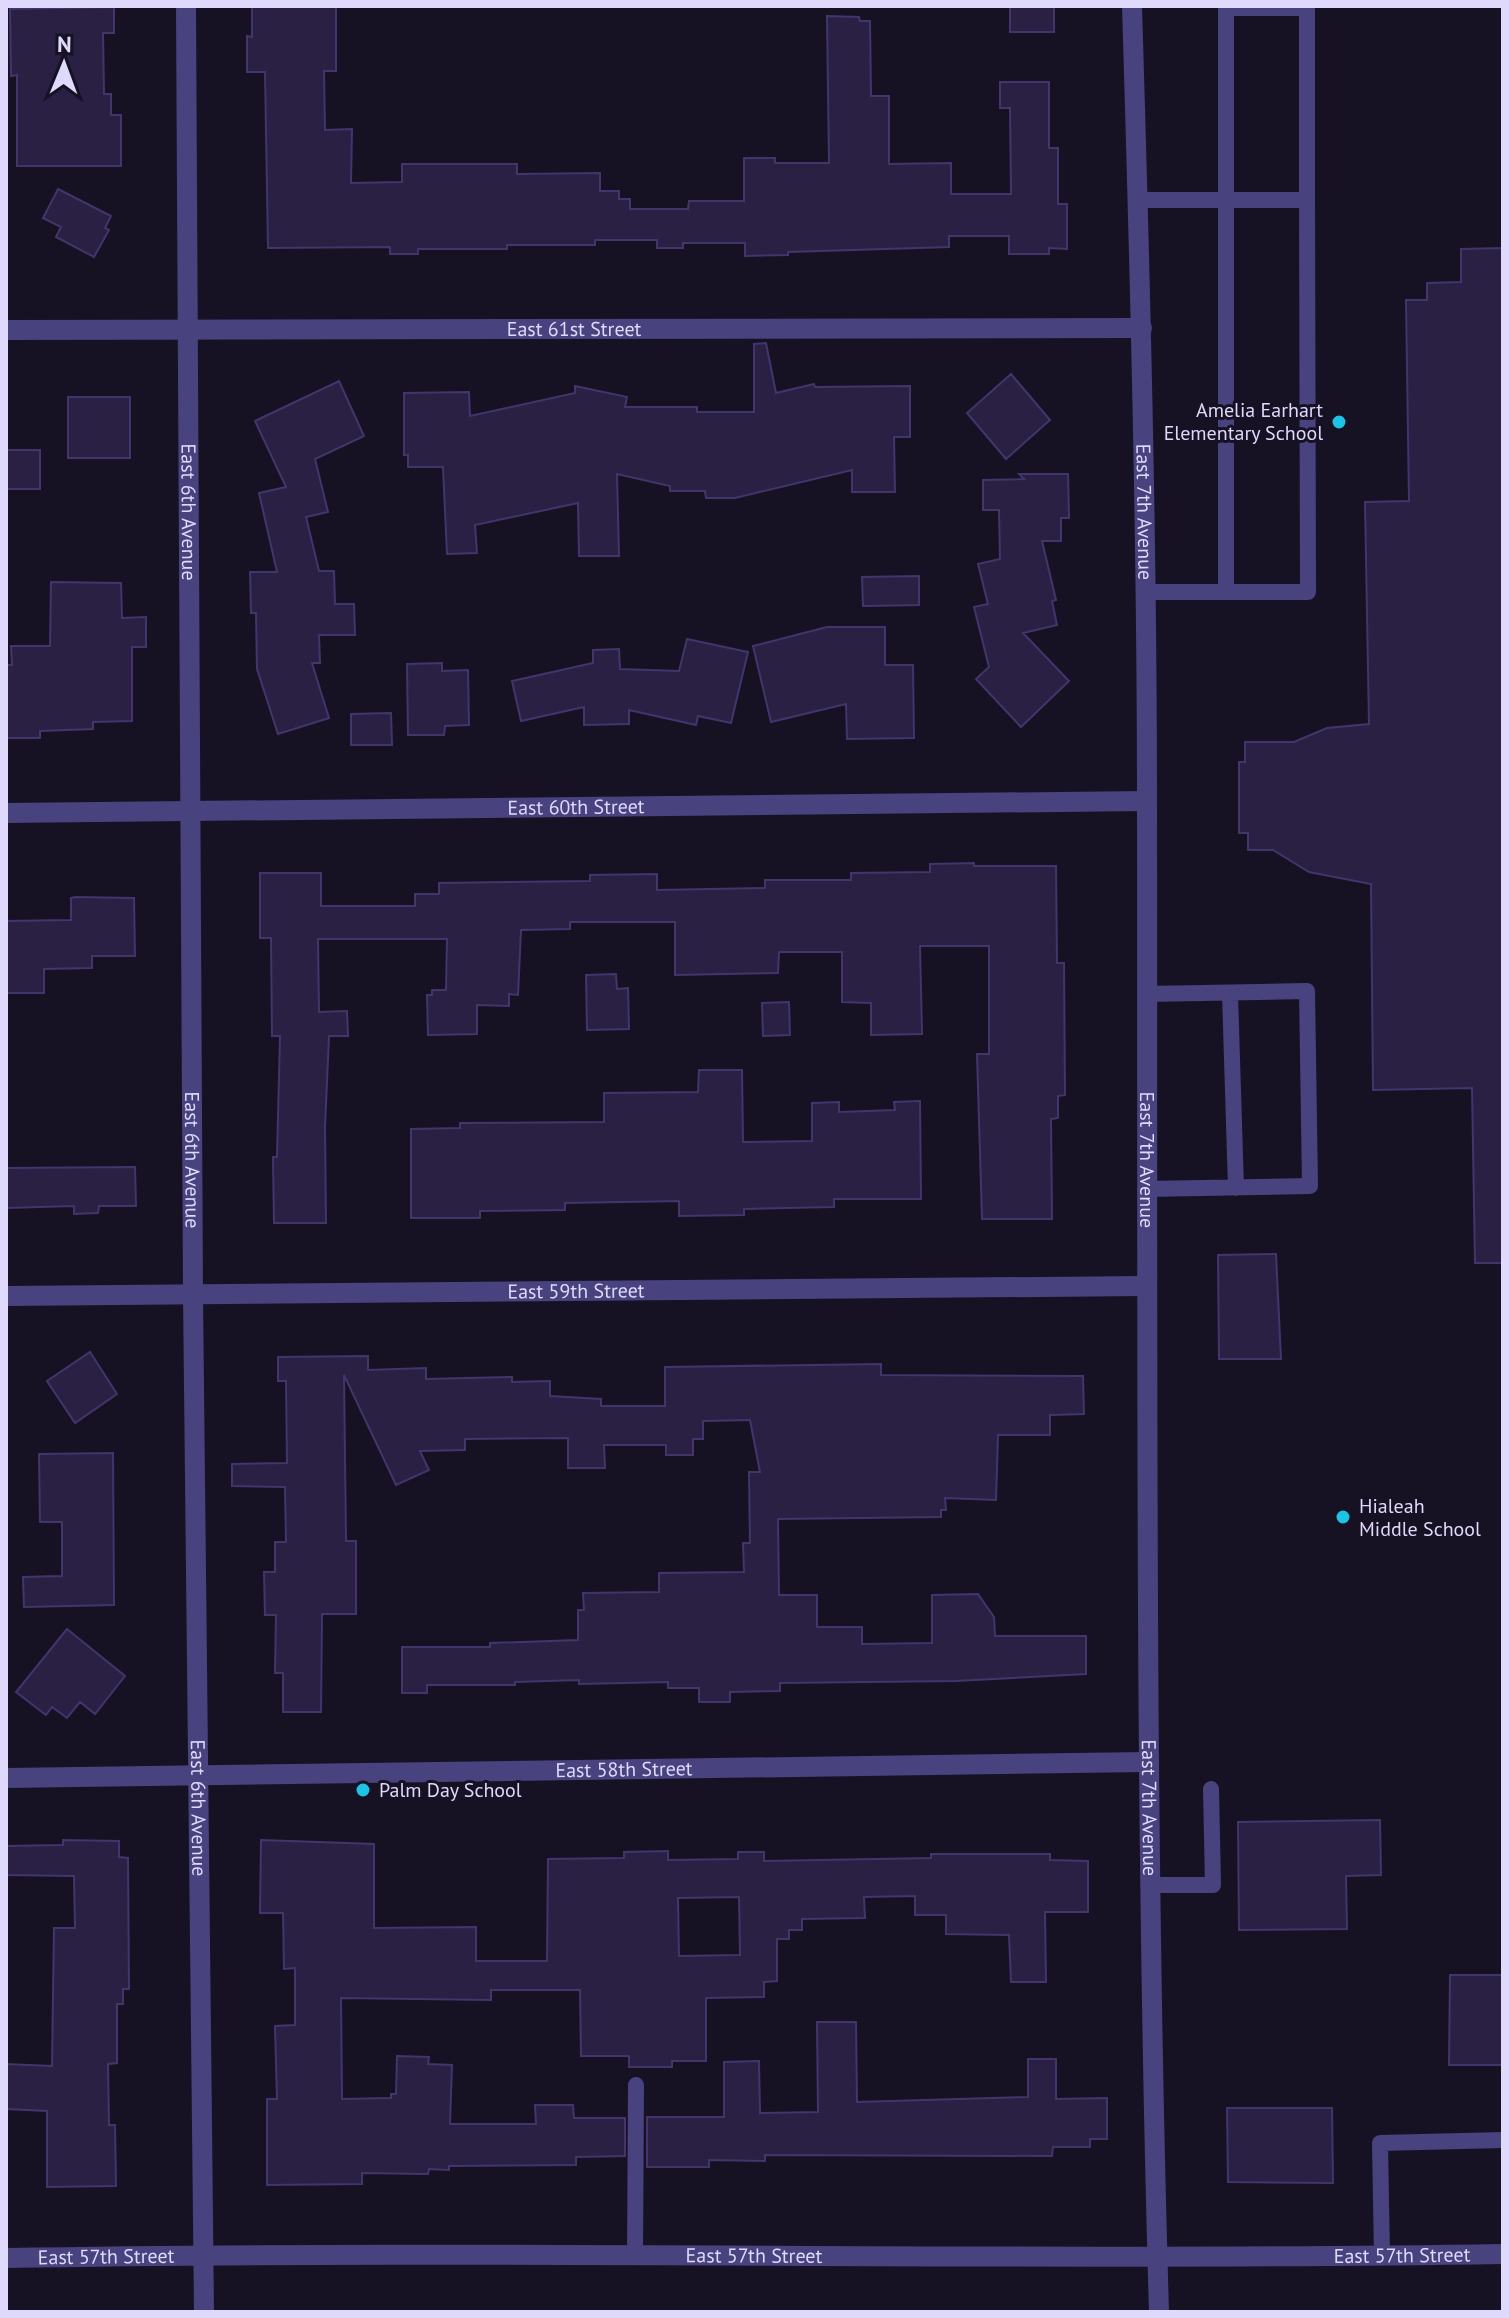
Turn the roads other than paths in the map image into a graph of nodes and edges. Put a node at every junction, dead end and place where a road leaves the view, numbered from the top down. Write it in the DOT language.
graph roads {
  1 [pos="186,6"];
  2 [pos="1132,6"];
  3 [pos="1138,200"];
  4 [pos="1226,200"];
  5 [pos="1307,200"];
  6 [pos="1142,328"];
  7 [pos="189,329"];
  8 [pos="6,330"];
  9 [pos="1145,592"];
  10 [pos="1226,592"];
  11 [pos="1147,801"];
  12 [pos="191,811"];
  13 [pos="6,813"];
  14 [pos="1146,994"];
  15 [pos="1230,994"];
  16 [pos="1236,1188"];
  17 [pos="1145,1189"];
  18 [pos="1145,1286"];
  19 [pos="193,1294"];
  20 [pos="6,1296"];
  21 [pos="1147,1762"];
  22 [pos="197,1775"];
  23 [pos="6,1778"];
  24 [pos="1211,1789"];
  25 [pos="1149,1885"];
  26 [pos="636,2085"];
  27 [pos="1503,2140"];
  28 [pos="1503,2254"];
  29 [pos="204,2255"];
  30 [pos="1382,2256"];
  31 [pos="635,2257"];
  32 [pos="6,2258"];
  33 [pos="1157,2259"];
  34 [pos="204,2312"];
  35 [pos="1159,2312"];
  1 -- 7 [label="street, East 6th Avenue"];
  2 -- 3 [label="street, East 7th Avenue"];
  3 -- 4 [label="lane"];
  3 -- 6 [label="street, East 7th Avenue"];
  4 -- 5 [label="lane"];
  4 -- 5 [label="lane"];
  4 -- 10 [label="lane"];
  5 -- 10 [label="lane"];
  6 -- 7 [label="street, East 61st Street"];
  6 -- 9 [label="street, East 7th Avenue"];
  7 -- 8 [label="street, East 61st Street"];
  7 -- 12 [label="street, East 6th Avenue"];
  9 -- 10 [label="lane"];
  9 -- 11 [label="street, East 7th Avenue"];
  11 -- 12 [label="street, East 60th Street"];
  11 -- 14 [label="street, East 7th Avenue"];
  12 -- 13 [label="street, East 60th Street"];
  12 -- 19 [label="street, East 6th Avenue"];
  14 -- 15 [label="lane"];
  14 -- 17 [label="street, East 7th Avenue"];
  15 -- 16 [label="lane"];
  15 -- 16 [label="lane"];
  16 -- 17 [label="lane"];
  17 -- 18 [label="street, East 7th Avenue"];
  18 -- 19 [label="street, East 59th Street"];
  18 -- 21 [label="street, East 7th Avenue"];
  19 -- 20 [label="street, East 59th Street"];
  19 -- 22 [label="street, East 6th Avenue"];
  21 -- 22 [label="street, East 58th Street"];
  21 -- 25 [label="street, East 7th Avenue"];
  22 -- 23 [label="street, East 58th Street"];
  22 -- 29 [label="street, East 6th Avenue"];
  24 -- 25 [label="lane"];
  25 -- 33 [label="street, East 7th Avenue"];
  26 -- 31 [label="lane"];
  27 -- 30 [label="lane"];
  28 -- 30 [label="street, East 57th Street"];
  29 -- 31 [label="street, East 57th Street"];
  29 -- 32 [label="street, East 57th Street"];
  29 -- 34 [label="street, East 6th Avenue"];
  30 -- 33 [label="street, East 57th Street"];
  31 -- 33 [label="street, East 57th Street"];
  33 -- 35 [label="street, East 7th Avenue"];
}
